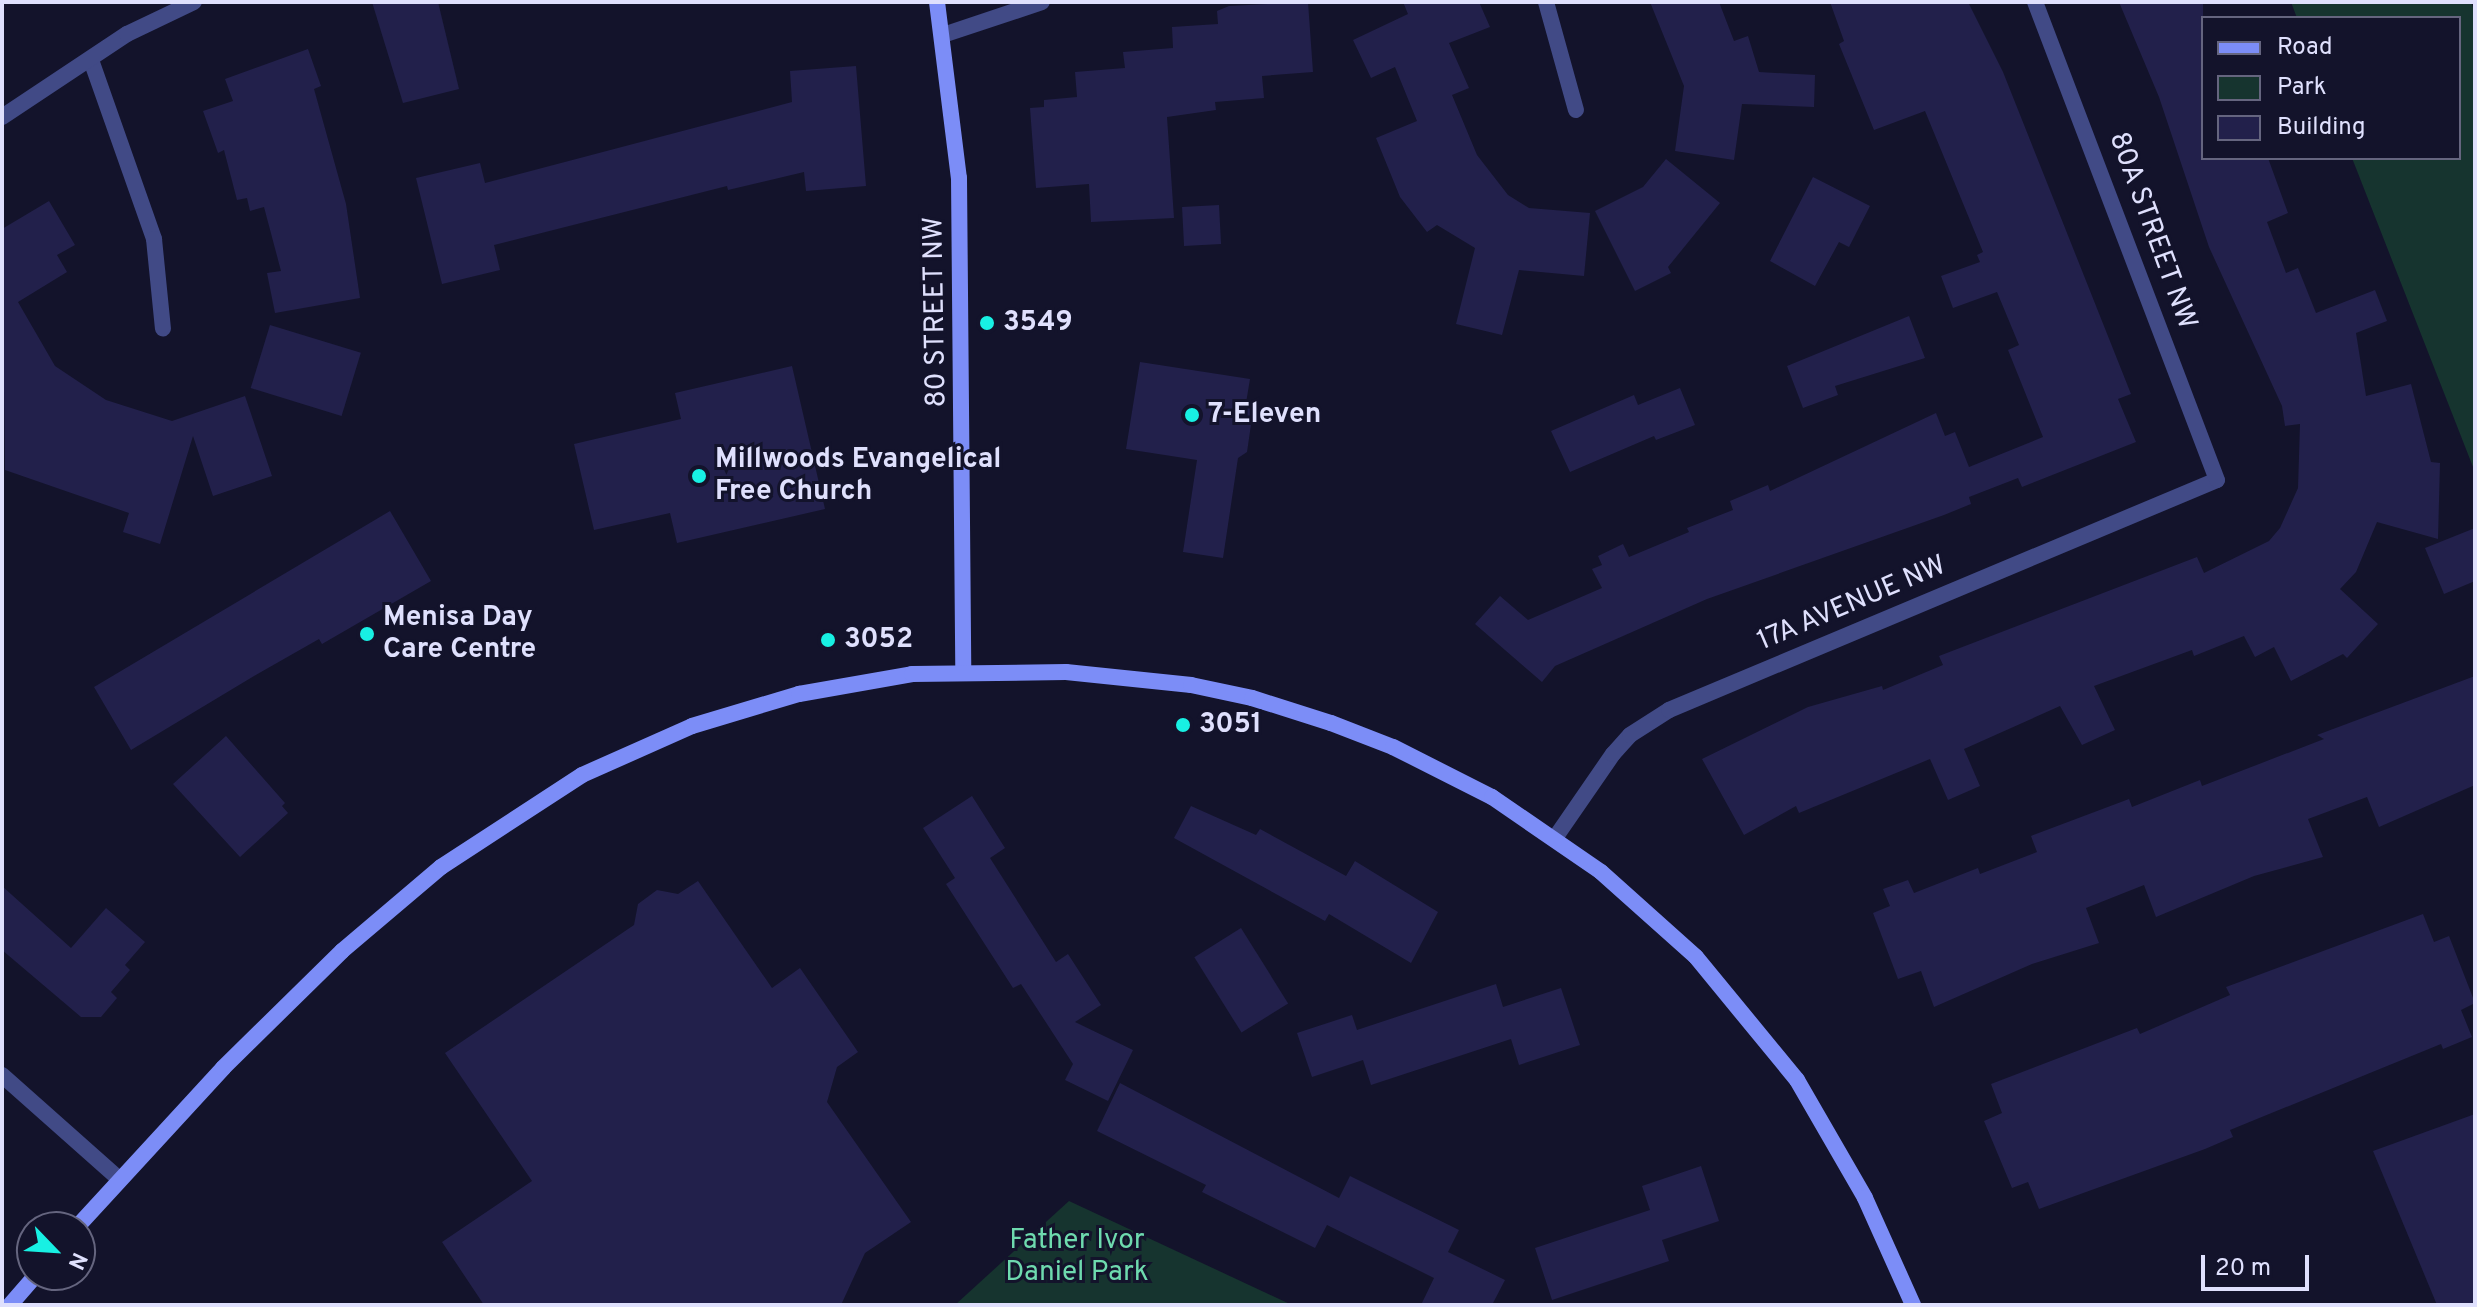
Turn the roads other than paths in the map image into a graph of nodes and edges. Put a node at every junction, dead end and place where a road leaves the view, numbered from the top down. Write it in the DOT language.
graph roads {
  1 [pos="194,2"];
  2 [pos="937,2"];
  3 [pos="1042,2"];
  4 [pos="1546,2"];
  5 [pos="2035,2"];
  6 [pos="943,35"];
  7 [pos="91,60"];
  8 [pos="1576,110"];
  9 [pos="2,117"];
  10 [pos="163,329"];
  11 [pos="2217,480"];
  12 [pos="963,672"];
  13 [pos="1555,838"];
  14 [pos="2,1075"];
  15 [pos="119,1179"];
  16 [pos="91,1211"];
  17 [pos="1913,1305"];
  1 -- 7 [label="street"];
  2 -- 6 [label="street, 80 STREET NW"];
  3 -- 6 [label="street"];
  4 -- 8 [label="street"];
  5 -- 11 [label="street, 80A STREET NW"];
  6 -- 12 [label="street, 80 STREET NW"];
  7 -- 9 [label="street"];
  7 -- 10 [label="street"];
  11 -- 13 [label="street, 17A AVENUE NW"];
  12 -- 13 [label="street"];
  12 -- 15 [label="street"];
  13 -- 17 [label="street"];
  14 -- 15 [label="street"];
  15 -- 16 [label="street"];
}
